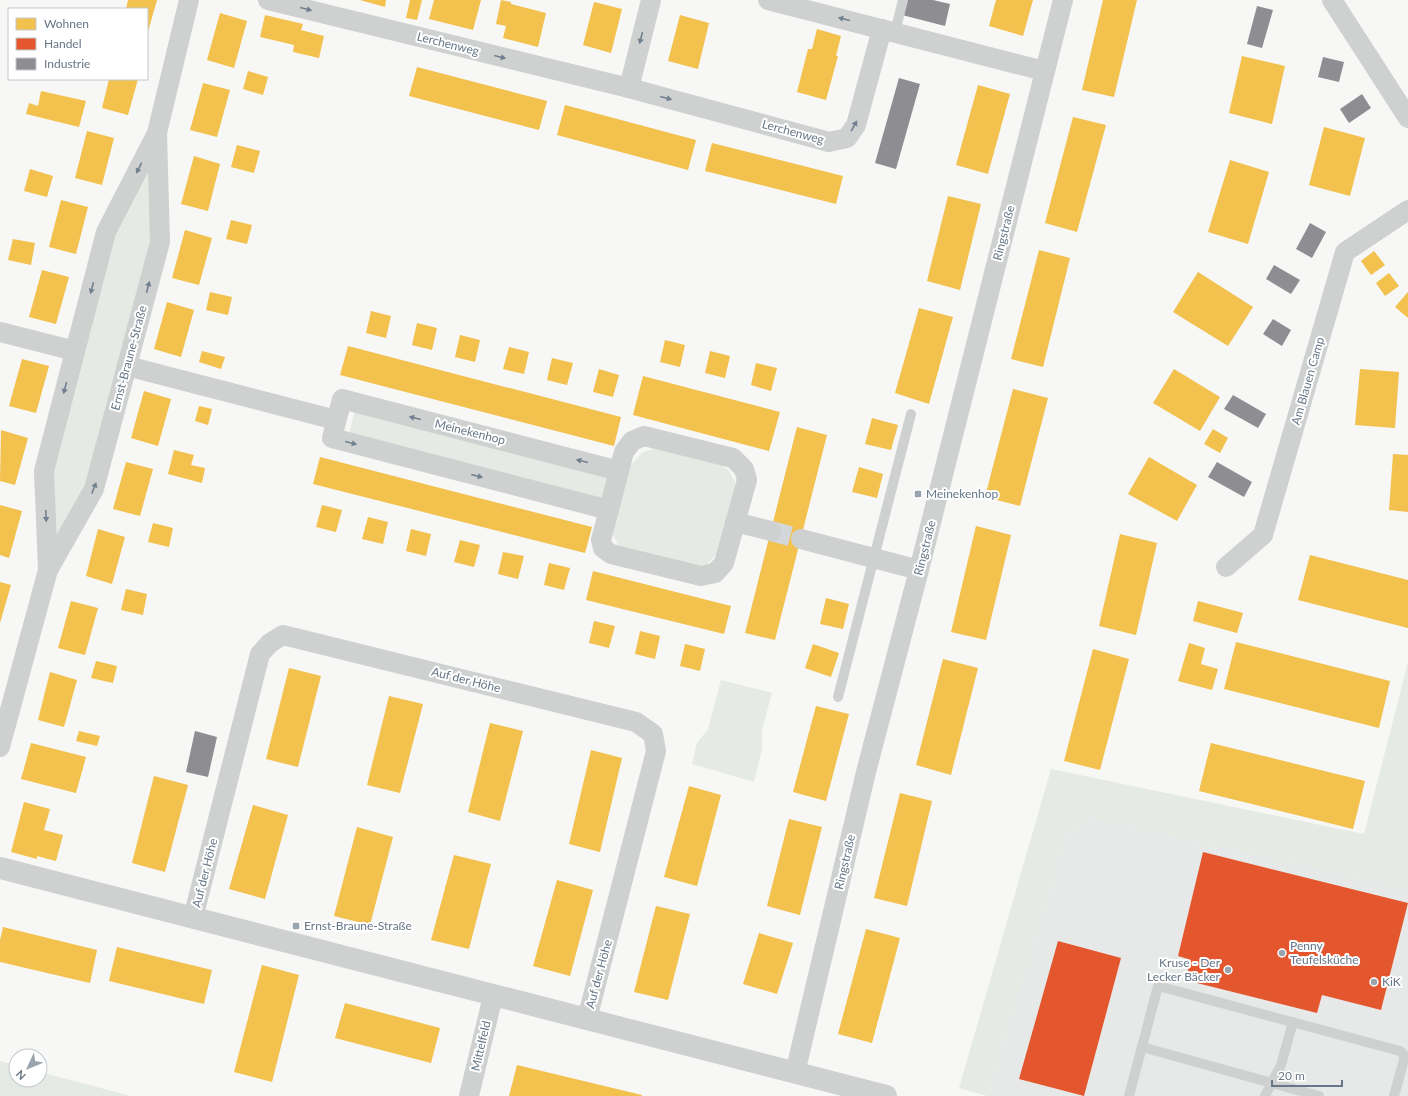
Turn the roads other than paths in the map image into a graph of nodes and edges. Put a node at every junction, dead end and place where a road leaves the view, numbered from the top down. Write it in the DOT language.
graph roads {
  1 [pos="189,0"];
  2 [pos="268,0"];
  3 [pos="651,0"];
  4 [pos="768,0"];
  5 [pos="903,0"];
  6 [pos="1063,0"];
  7 [pos="1332,0"];
  8 [pos="889,31"];
  9 [pos="1044,71"];
  10 [pos="629,88"];
  11 [pos="1408,118"];
  12 [pos="157,133"];
  13 [pos="1408,210"];
  14 [pos="0,332"];
  15 [pos="75,351"];
  16 [pos="127,366"];
  17 [pos="911,414"];
  18 [pos="336,420"];
  19 [pos="619,471"];
  20 [pos="609,510"];
  21 [pos="735,522"];
  22 [pos="771,531"];
  23 [pos="800,539"];
  24 [pos="874,558"];
  25 [pos="1226,567"];
  26 [pos="48,570"];
  27 [pos="919,570"];
  28 [pos="838,697"];
  29 [pos="0,747"];
  30 [pos="0,868"];
  31 [pos="193,918"];
  32 [pos="493,996"];
  33 [pos="587,1019"];
  34 [pos="1293,1022"];
  35 [pos="1142,1047"];
  36 [pos="1407,1054"];
  37 [pos="795,1073"];
  38 [pos="1271,1084"];
  39 [pos="469,1096"];
  40 [pos="886,1096"];
  41 [pos="1129,1096"];
  42 [pos="1265,1096"];
  43 [pos="1319,1096"];
  44 [pos="1394,1096"];
  1 -- 12 [label="street, Ernst-Braune-Straße"];
  2 -- 10 [label="street, Lerchenweg, one-way"];
  3 -- 10 [label="street, one-way"];
  8 -- 4 [label="street, one-way"];
  5 -- 8 [label="lane"];
  6 -- 9 [label="street, Ringstraße"];
  7 -- 11 [label="street"];
  8 -- 9 [label="street"];
  10 -- 8 [label="street, Lerchenweg, one-way"];
  9 -- 27 [label="street, Ringstraße"];
  12 -- 15 [label="street, Ernst-Braune-Straße, one-way"];
  16 -- 12 [label="street, Ernst-Braune-Straße, one-way"];
  13 -- 25 [label="street, Am Blauen Camp"];
  14 -- 15 [label="street"];
  15 -- 26 [label="street, Ernst-Braune-Straße, one-way"];
  16 -- 18 [label="street"];
  26 -- 16 [label="street, Ernst-Braune-Straße, one-way"];
  17 -- 24 [label="lane"];
  19 -- 18 [label="street, Meinekenhop, one-way"];
  18 -- 20 [label="street, Meinekenhop, one-way"];
  19 -- 20 [label="street"];
  19 -- 21 [label="street"];
  20 -- 21 [label="street"];
  21 -- 22 [label="street"];
  23 -- 24 [label="street"];
  24 -- 27 [label="street"];
  24 -- 28 [label="lane"];
  26 -- 29 [label="street, Ernst-Braune-Straße"];
  27 -- 37 [label="street, Ringstraße"];
  30 -- 31 [label="street, Auf der Höhe"];
  31 -- 32 [label="street, Auf der Höhe"];
  31 -- 33 [label="street, Auf der Höhe"];
  32 -- 33 [label="street, Auf der Höhe"];
  32 -- 39 [label="street, Mittelfeld"];
  33 -- 37 [label="street, Auf der Höhe"];
  34 -- 35 [label="lane"];
  34 -- 36 [label="lane"];
  34 -- 38 [label="lane"];
  35 -- 38 [label="lane"];
  35 -- 41 [label="lane"];
  36 -- 44 [label="lane"];
  37 -- 40 [label="street, Auf der Höhe"];
  38 -- 42 [label="lane"];
  38 -- 43 [label="lane"];
}
